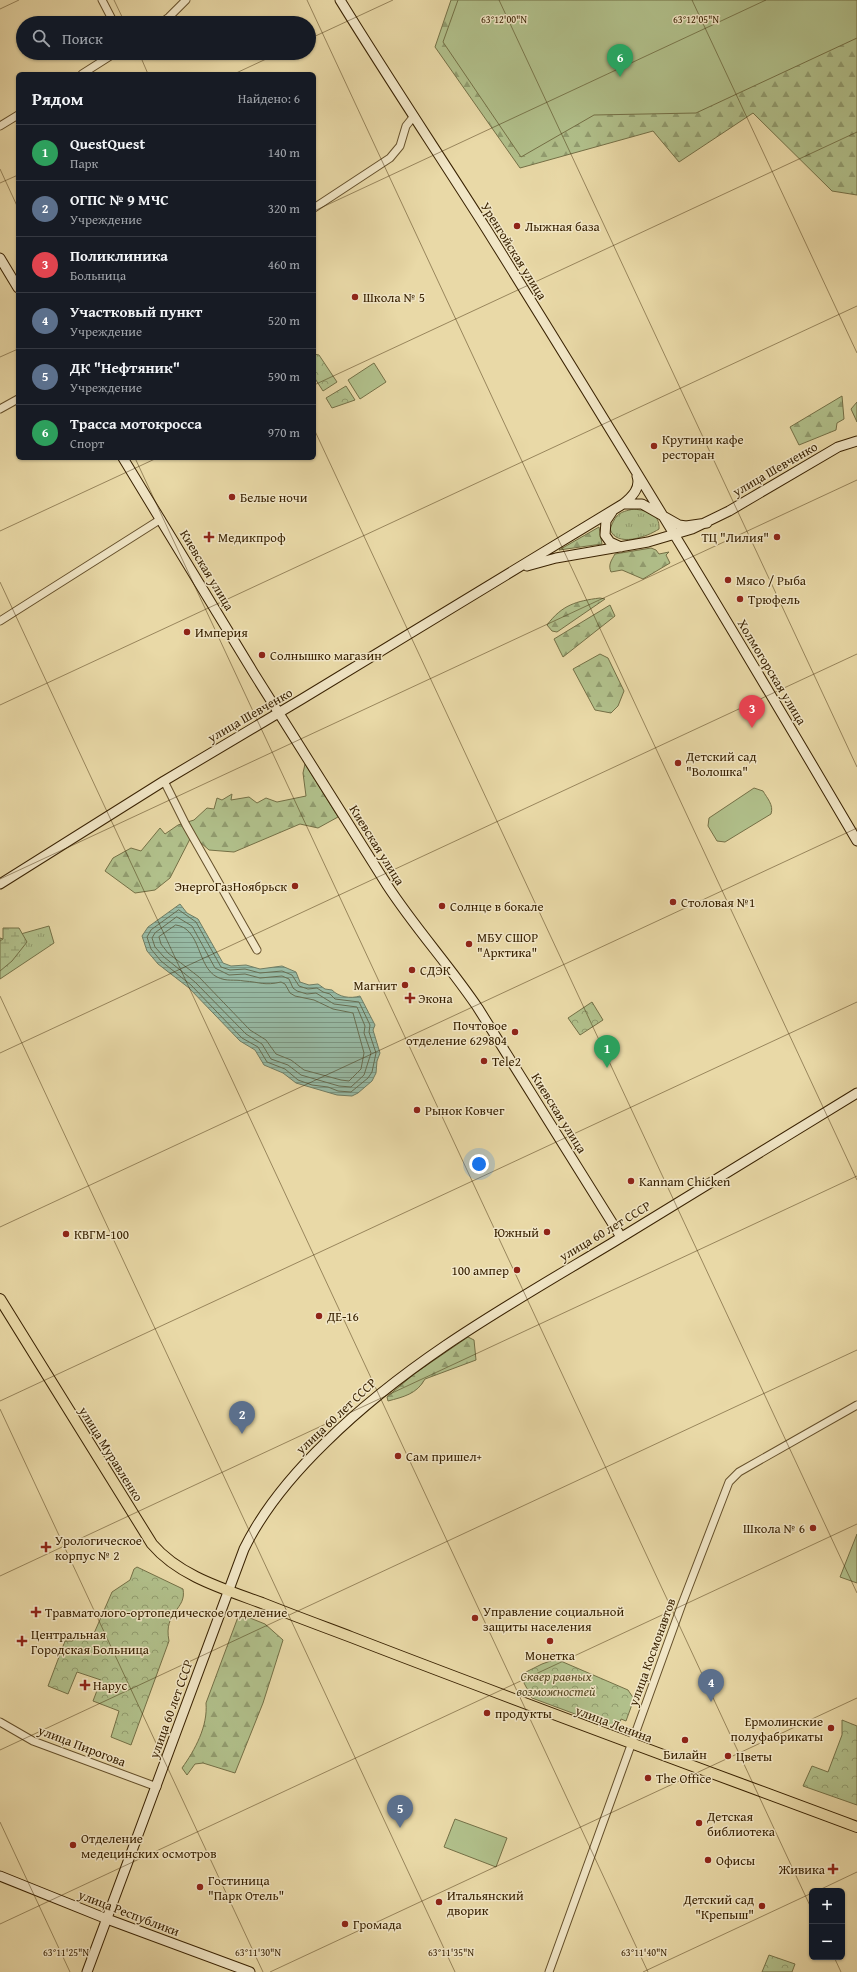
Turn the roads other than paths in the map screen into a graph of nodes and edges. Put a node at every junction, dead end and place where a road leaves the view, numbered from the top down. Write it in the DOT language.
graph roads {
  1 [pos="102,0"];
  2 [pos="186,0"];
  3 [pos="340,0"];
  4 [pos="110,16"];
  5 [pos="171,16"];
  6 [pos="103,60"];
  7 [pos="85,72"];
  8 [pos="16,116"];
  9 [pos="414,116"];
  10 [pos="0,126"];
  11 [pos="316,207"];
  12 [pos="0,258"];
  13 [pos="16,285"];
  14 [pos="16,400"];
  15 [pos="0,409"];
  16 [pos="857,441"];
  17 [pos="124,460"];
  18 [pos="634,469"];
  19 [pos="620,506"];
  20 [pos="664,517"];
  21 [pos="161,519"];
  22 [pos="707,523"];
  23 [pos="675,536"];
  24 [pos="648,542"];
  25 [pos="621,547"];
  26 [pos="515,571"];
  27 [pos="0,621"];
  28 [pos="279,713"];
  29 [pos="164,781"];
  30 [pos="857,841"];
  31 [pos="0,884"];
  32 [pos="257,950"];
  33 [pos="857,1093"];
  34 [pos="621,1237"];
  35 [pos="0,1299"];
  36 [pos="857,1405"];
  37 [pos="229,1590"];
  38 [pos="0,1722"];
  39 [pos="632,1744"];
  40 [pos="157,1787"];
  41 [pos="857,1827"];
  42 [pos="0,1876"];
  43 [pos="107,1919"];
  44 [pos="87,1972"];
  45 [pos="250,1972"];
  46 [pos="549,1972"];
  1 -- 4 [label="street"];
  2 -- 5 [label="street"];
  3 -- 9 [label="street, Уренгойская улица"];
  6 -- 7 [label="street"];
  8 -- 10 [label="street"];
  9 -- 11 [label="street"];
  9 -- 18 [label="street, Уренгойская улица"];
  12 -- 13 [label="street"];
  14 -- 15 [label="street"];
  16 -- 22 [label="street, улица Шевченко"];
  17 -- 21 [label="street, Киевская улица"];
  18 -- 19 [label="street"];
  18 -- 20 [label="street, Уренгойская улица"];
  19 -- 20 [label="street"];
  19 -- 25 [label="street"];
  19 -- 26 [label="street"];
  20 -- 22 [label="street"];
  20 -- 23 [label="street, Холмогорская улица"];
  20 -- 24 [label="street"];
  21 -- 27 [label="street"];
  21 -- 28 [label="street, Киевская улица"];
  22 -- 23 [label="street"];
  23 -- 24 [label="street"];
  23 -- 30 [label="street, Холмогорская улица"];
  24 -- 25 [label="street"];
  25 -- 26 [label="street"];
  26 -- 28 [label="street, улица Шевченко"];
  28 -- 29 [label="street, улица Шевченко"];
  28 -- 34 [label="street, Киевская улица"];
  29 -- 31 [label="street, улица Шевченко"];
  29 -- 32 [label="street"];
  33 -- 34 [label="street, улица 60 лет СССР"];
  34 -- 37 [label="street, улица 60 лет СССР"];
  35 -- 37 [label="main road, улица Муравленко"];
  36 -- 39 [label="street, улица Космонавтов"];
  37 -- 39 [label="main road, улица Ленина"];
  37 -- 40 [label="street, улица 60 лет СССР"];
  38 -- 40 [label="street, улица Пирогова"];
  39 -- 41 [label="main road, улица Ленина"];
  39 -- 46 [label="street, улица Космонавтов"];
  40 -- 43 [label="street, улица 60 лет СССР"];
  42 -- 43 [label="street, улица Республики"];
  43 -- 44 [label="street, улица 60 лет СССР"];
  43 -- 45 [label="street, улица Республики"];
}
